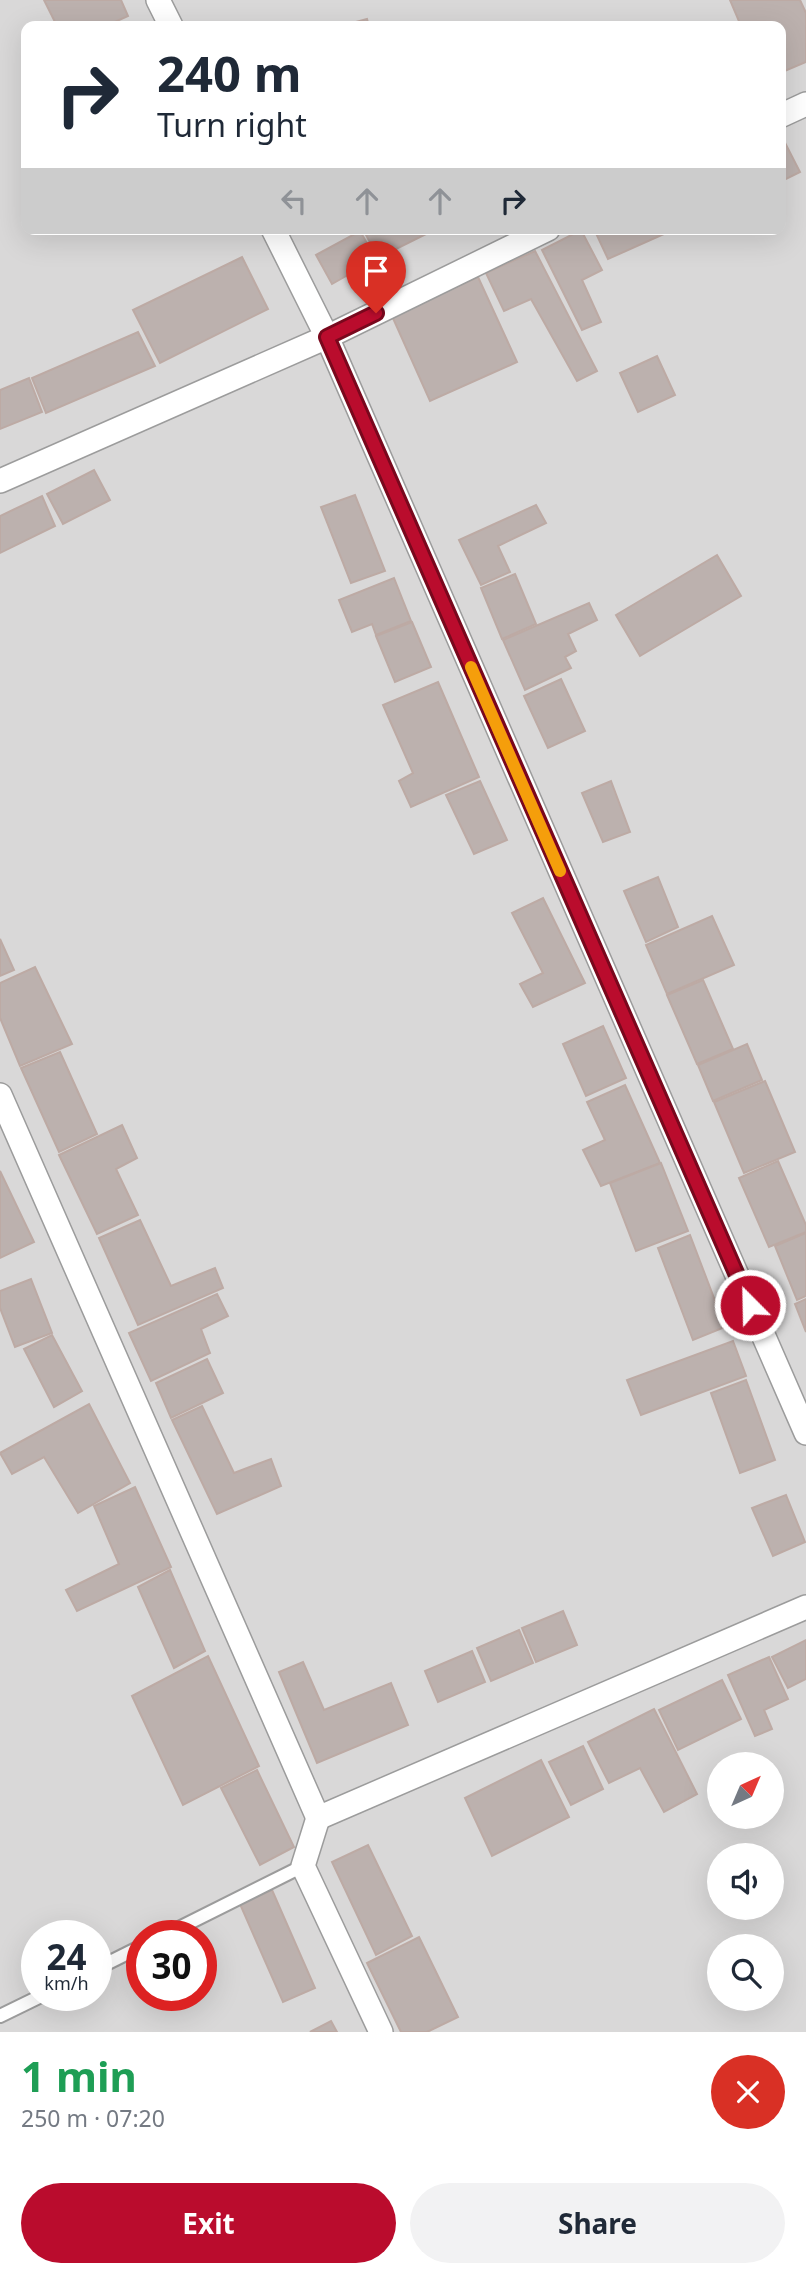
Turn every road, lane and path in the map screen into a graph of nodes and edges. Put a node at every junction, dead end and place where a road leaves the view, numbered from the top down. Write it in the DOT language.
graph roads {
  1 [pos="158,0"];
  2 [pos="168,21"];
  3 [pos="806,104"];
  4 [pos="786,113"];
  5 [pos="276,235"];
  6 [pos="536,235"];
  7 [pos="327,337"];
  8 [pos="0,481"];
  9 [pos="0,1095"];
  10 [pos="806,1433"];
  11 [pos="806,1607"];
  12 [pos="318,1818"];
  13 [pos="303,1866"];
  14 [pos="195,1920"];
  15 [pos="21,2006"];
  16 [pos="0,2016"];
  17 [pos="381,2032"];
  1 -- 2 [label="street"];
  3 -- 4 [label="street"];
  5 -- 7 [label="street"];
  6 -- 7 [label="street"];
  7 -- 8 [label="street"];
  7 -- 10 [label="street"];
  9 -- 12 [label="street"];
  11 -- 12 [label="street"];
  12 -- 13 [label="street"];
  13 -- 14 [label="lane"];
  13 -- 17 [label="street"];
  15 -- 16 [label="lane"];
}
